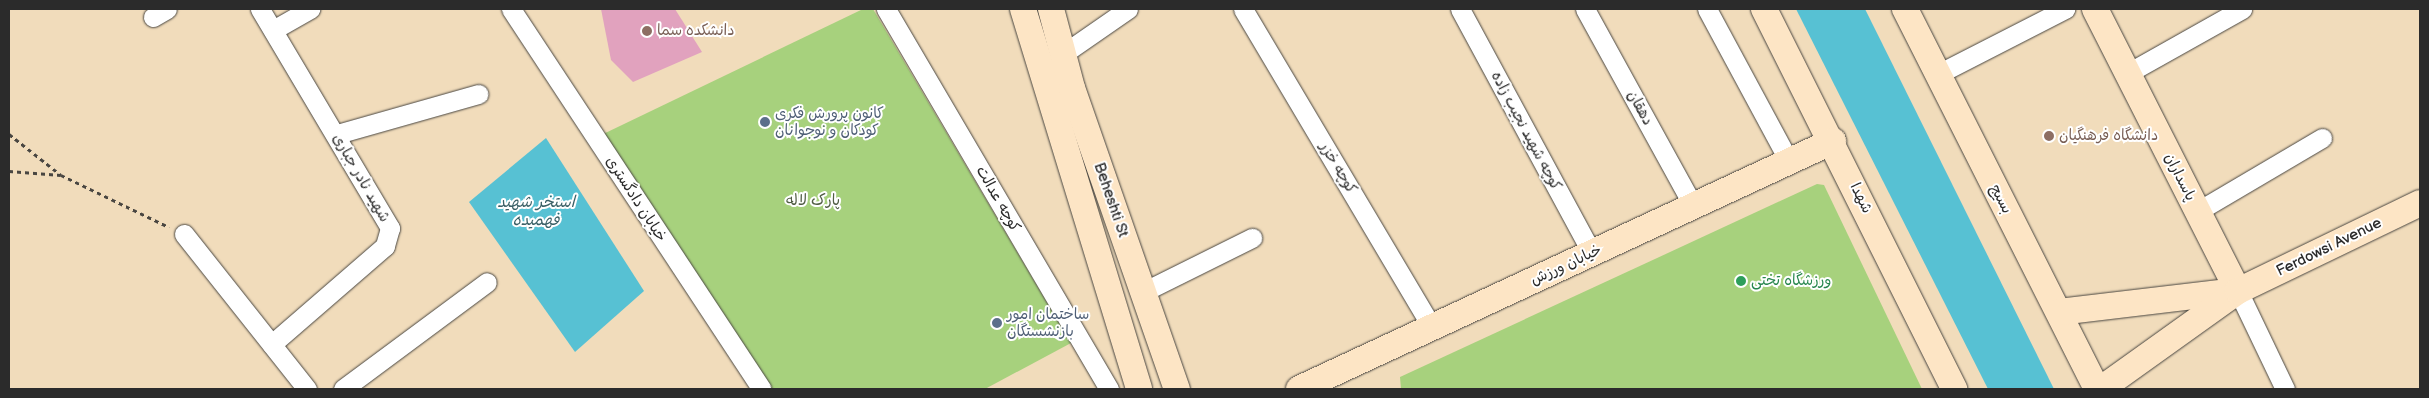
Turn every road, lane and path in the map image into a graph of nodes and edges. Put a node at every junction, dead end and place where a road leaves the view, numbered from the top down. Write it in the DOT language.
graph roads {
  1 [pos="260,9"];
  2 [pos="310,9"];
  3 [pos="510,9"];
  4 [pos="886,9"];
  5 [pos="1023,9"];
  6 [pos="1050,9"];
  7 [pos="1128,9"];
  8 [pos="1243,9"];
  9 [pos="1460,9"];
  10 [pos="1586,9"];
  11 [pos="1707,9"];
  12 [pos="1764,9"];
  13 [pos="1905,9"];
  14 [pos="2066,9"];
  15 [pos="2096,9"];
  16 [pos="2242,9"];
  17 [pos="273,30"];
  18 [pos="1063,54"];
  19 [pos="2128,72"];
  20 [pos="1938,74"];
  21 [pos="478,94"];
  22 [pos="9,134"];
  23 [pos="337,134"];
  24 [pos="2322,138"];
  25 [pos="1833,141"];
  26 [pos="1789,161"];
  27 [pos="9,171"];
  28 [pos="61,175"];
  29 [pos="2420,204"];
  30 [pos="1694,206"];
  31 [pos="2198,211"];
  32 [pos="184,234"];
  33 [pos="1252,238"];
  34 [pos="1592,253"];
  35 [pos="487,282"];
  36 [pos="2238,291"];
  37 [pos="1143,292"];
  38 [pos="2059,312"];
  39 [pos="1432,327"];
  40 [pos="272,344"];
  41 [pos="306,389"];
  42 [pos="343,389"];
  43 [pos="762,389"];
  44 [pos="1109,389"];
  45 [pos="1139,389"];
  46 [pos="1177,389"];
  47 [pos="1299,389"];
  48 [pos="1954,389"];
  49 [pos="2099,389"];
  50 [pos="2285,389"];
  1 -- 17 [label="street, شهید نادر جباری"];
  2 -- 17 [label="street"];
  3 -- 43 [label="street, خیابان دادگستری"];
  4 -- 44 [label="street, کوچه عدالت"];
  5 -- 45 [label="street, Beheshti St"];
  6 -- 18 [label="street, Beheshti St"];
  7 -- 18 [label="street"];
  8 -- 39 [label="street, کوچه خزر"];
  9 -- 34 [label="street, کوچه شهید نجیب زاده"];
  10 -- 30 [label="street, دهقان"];
  11 -- 26 [label="street"];
  12 -- 25 [label="street, شهدا"];
  13 -- 20 [label="street, بسیج"];
  14 -- 20 [label="street"];
  15 -- 19 [label="street, پاسداران"];
  16 -- 19 [label="street"];
  17 -- 23 [label="street, شهید نادر جباری"];
  18 -- 37 [label="street, Beheshti St"];
  19 -- 31 [label="street, پاسداران"];
  20 -- 38 [label="street, بسیج"];
  21 -- 23 [label="street"];
  22 -- 28 [label="path"];
  23 -- 40 [label="street, شهید نادر جباری"];
  24 -- 31 [label="street"];
  25 -- 26 [label="street, خیابان ورزش"];
  25 -- 48 [label="street, شهدا"];
  26 -- 30 [label="street, خیابان ورزش"];
  27 -- 28 [label="path"];
  28 -- 32 [label="path"];
  29 -- 36 [label="street, Ferdowsi Avenue"];
  30 -- 34 [label="street, خیابان ورزش"];
  31 -- 36 [label="street, پاسداران"];
  32 -- 40 [label="street"];
  33 -- 37 [label="street"];
  34 -- 39 [label="street, خیابان ورزش"];
  35 -- 42 [label="street"];
  36 -- 38 [label="street"];
  36 -- 49 [label="street"];
  36 -- 50 [label="street"];
  37 -- 46 [label="street, Beheshti St"];
  38 -- 49 [label="street, بسیج"];
  39 -- 47 [label="street, خیابان ورزش"];
  40 -- 41 [label="street"];
}
